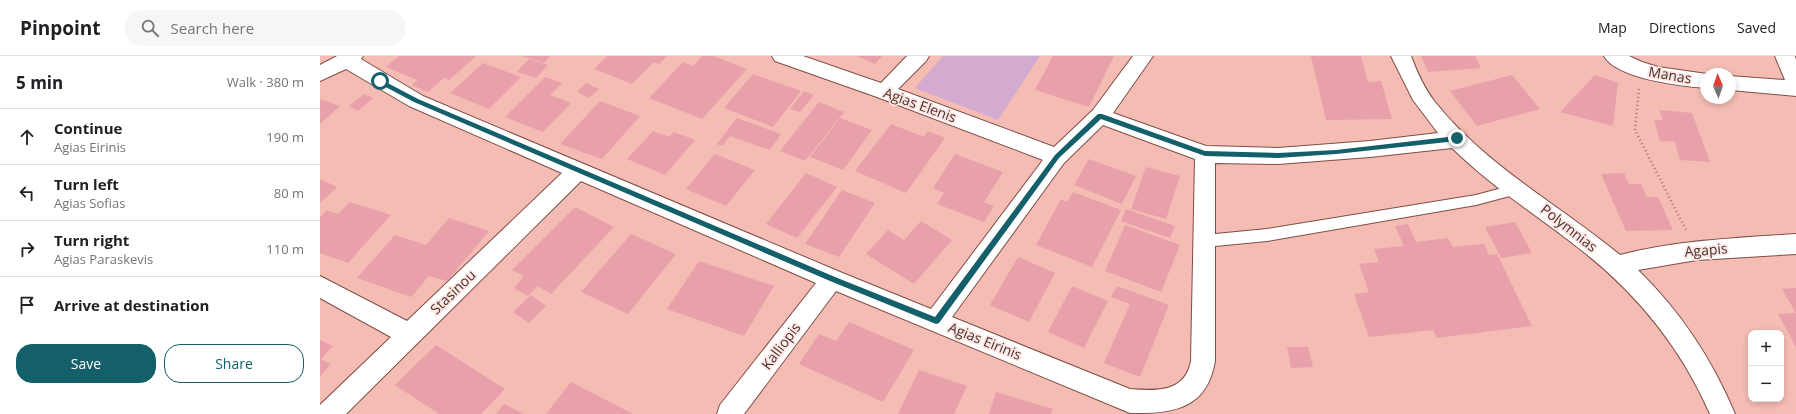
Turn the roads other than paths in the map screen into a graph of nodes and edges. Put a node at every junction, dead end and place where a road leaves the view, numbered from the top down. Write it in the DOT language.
graph roads {
  1 [pos="782,56"];
  2 [pos="919,56"];
  3 [pos="1143,56"];
  4 [pos="1401,56"];
  5 [pos="1614,56"];
  6 [pos="1785,56"];
  7 [pos="350,58"];
  8 [pos="320,74"];
  9 [pos="1700,80"];
  10 [pos="1736,84"];
  11 [pos="1796,85"];
  12 [pos="1796,89"];
  13 [pos="884,92"];
  14 [pos="1100,116"];
  15 [pos="1457,138"];
  16 [pos="1205,154"];
  17 [pos="1057,157"];
  18 [pos="578,170"];
  19 [pos="1517,189"];
  20 [pos="1205,241"];
  21 [pos="1796,244"];
  22 [pos="1617,266"];
  23 [pos="832,279"];
  24 [pos="320,286"];
  25 [pos="936,321"];
  26 [pos="410,335"];
  27 [pos="328,414"];
  28 [pos="729,414"];
  29 [pos="1723,414"];
  1 -- 13 [label="street, Agias Elenis"];
  2 -- 13 [label="street"];
  3 -- 14 [label="street"];
  4 -- 15 [label="street, Polymnias"];
  5 -- 9 [label="street, Manas"];
  6 -- 11 [label="street"];
  7 -- 8 [label="street"];
  7 -- 18 [label="street, Agias Eirinis"];
  10 -- 12 [label="street"];
  13 -- 17 [label="street, Agias Elenis"];
  14 -- 16 [label="street"];
  14 -- 17 [label="street"];
  15 -- 16 [label="street"];
  15 -- 19 [label="street, Polymnias"];
  16 -- 20 [label="street, Agias Eirinis"];
  17 -- 25 [label="street"];
  18 -- 23 [label="street, Agias Eirinis"];
  18 -- 26 [label="street, Stasinou"];
  19 -- 20 [label="lane"];
  19 -- 22 [label="street, Polymnias"];
  20 -- 25 [label="street, Agias Eirinis"];
  21 -- 22 [label="street, Agapis"];
  22 -- 29 [label="street, Polymnias"];
  23 -- 25 [label="street, Agias Eirinis"];
  23 -- 28 [label="street, Kalliopis"];
  24 -- 26 [label="street"];
  26 -- 27 [label="street, Stasinou"];
}
